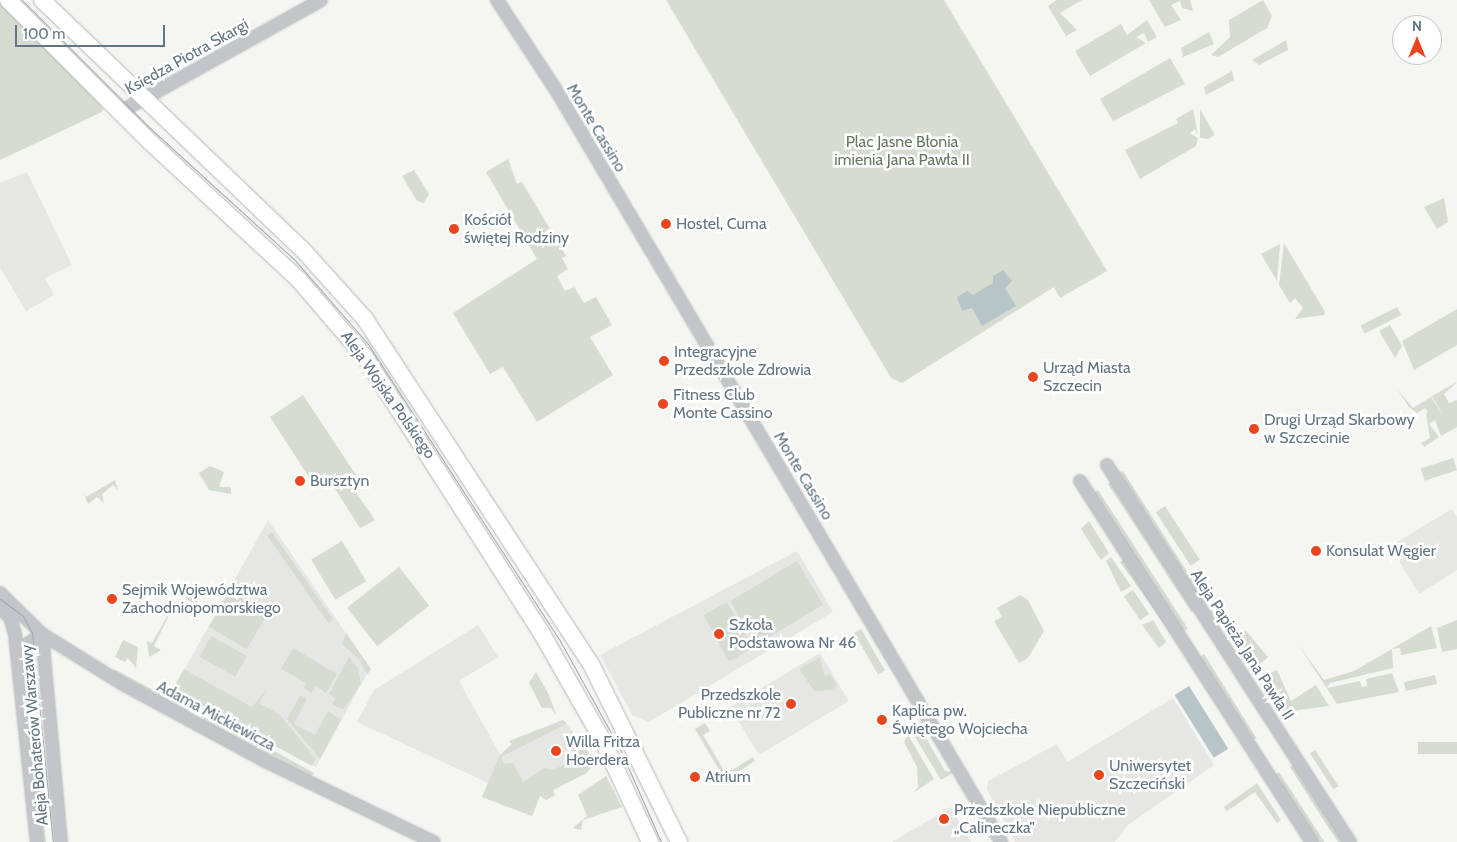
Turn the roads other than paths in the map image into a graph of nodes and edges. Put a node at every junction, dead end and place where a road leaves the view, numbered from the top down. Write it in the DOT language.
graph roads {
  1 [pos="8,0"];
  2 [pos="42,0"];
  3 [pos="321,0"];
  4 [pos="497,0"];
  5 [pos="144,101"];
  6 [pos="120,112"];
  7 [pos="1107,465"];
  8 [pos="1080,480"];
  9 [pos="1,592"];
  10 [pos="0,608"];
  11 [pos="42,634"];
  12 [pos="18,663"];
  13 [pos="37,842"];
  14 [pos="61,842"];
  15 [pos="433,842"];
  16 [pos="650,842"];
  17 [pos="679,842"];
  18 [pos="1001,842"];
  19 [pos="1312,842"];
  20 [pos="1350,842"];
  1 -- 6 [label="main road, Aleja Wojska Polskiego"];
  2 -- 5 [label="main road, Aleja Wojska Polskiego"];
  3 -- 5 [label="street, Księdza Piotra Skargi"];
  4 -- 18 [label="street, Monte Cassino"];
  5 -- 6 [label="street, Księdza Piotra Skargi"];
  5 -- 17 [label="main road, Aleja Wojska Polskiego"];
  6 -- 16 [label="main road, Aleja Wojska Polskiego"];
  7 -- 20 [label="street, Aleja Papieża Jana Pawła II"];
  8 -- 19 [label="street"];
  9 -- 11 [label="street, Adama Mickiewicza"];
  10 -- 12 [label="street, Aleja Bohaterów Warszawy"];
  11 -- 12 [label="street, Aleja Bohaterów Warszawy"];
  11 -- 14 [label="street, Aleja Bohaterów Warszawy"];
  11 -- 15 [label="street, Adama Mickiewicza"];
  12 -- 13 [label="street, Aleja Bohaterów Warszawy"];
}
